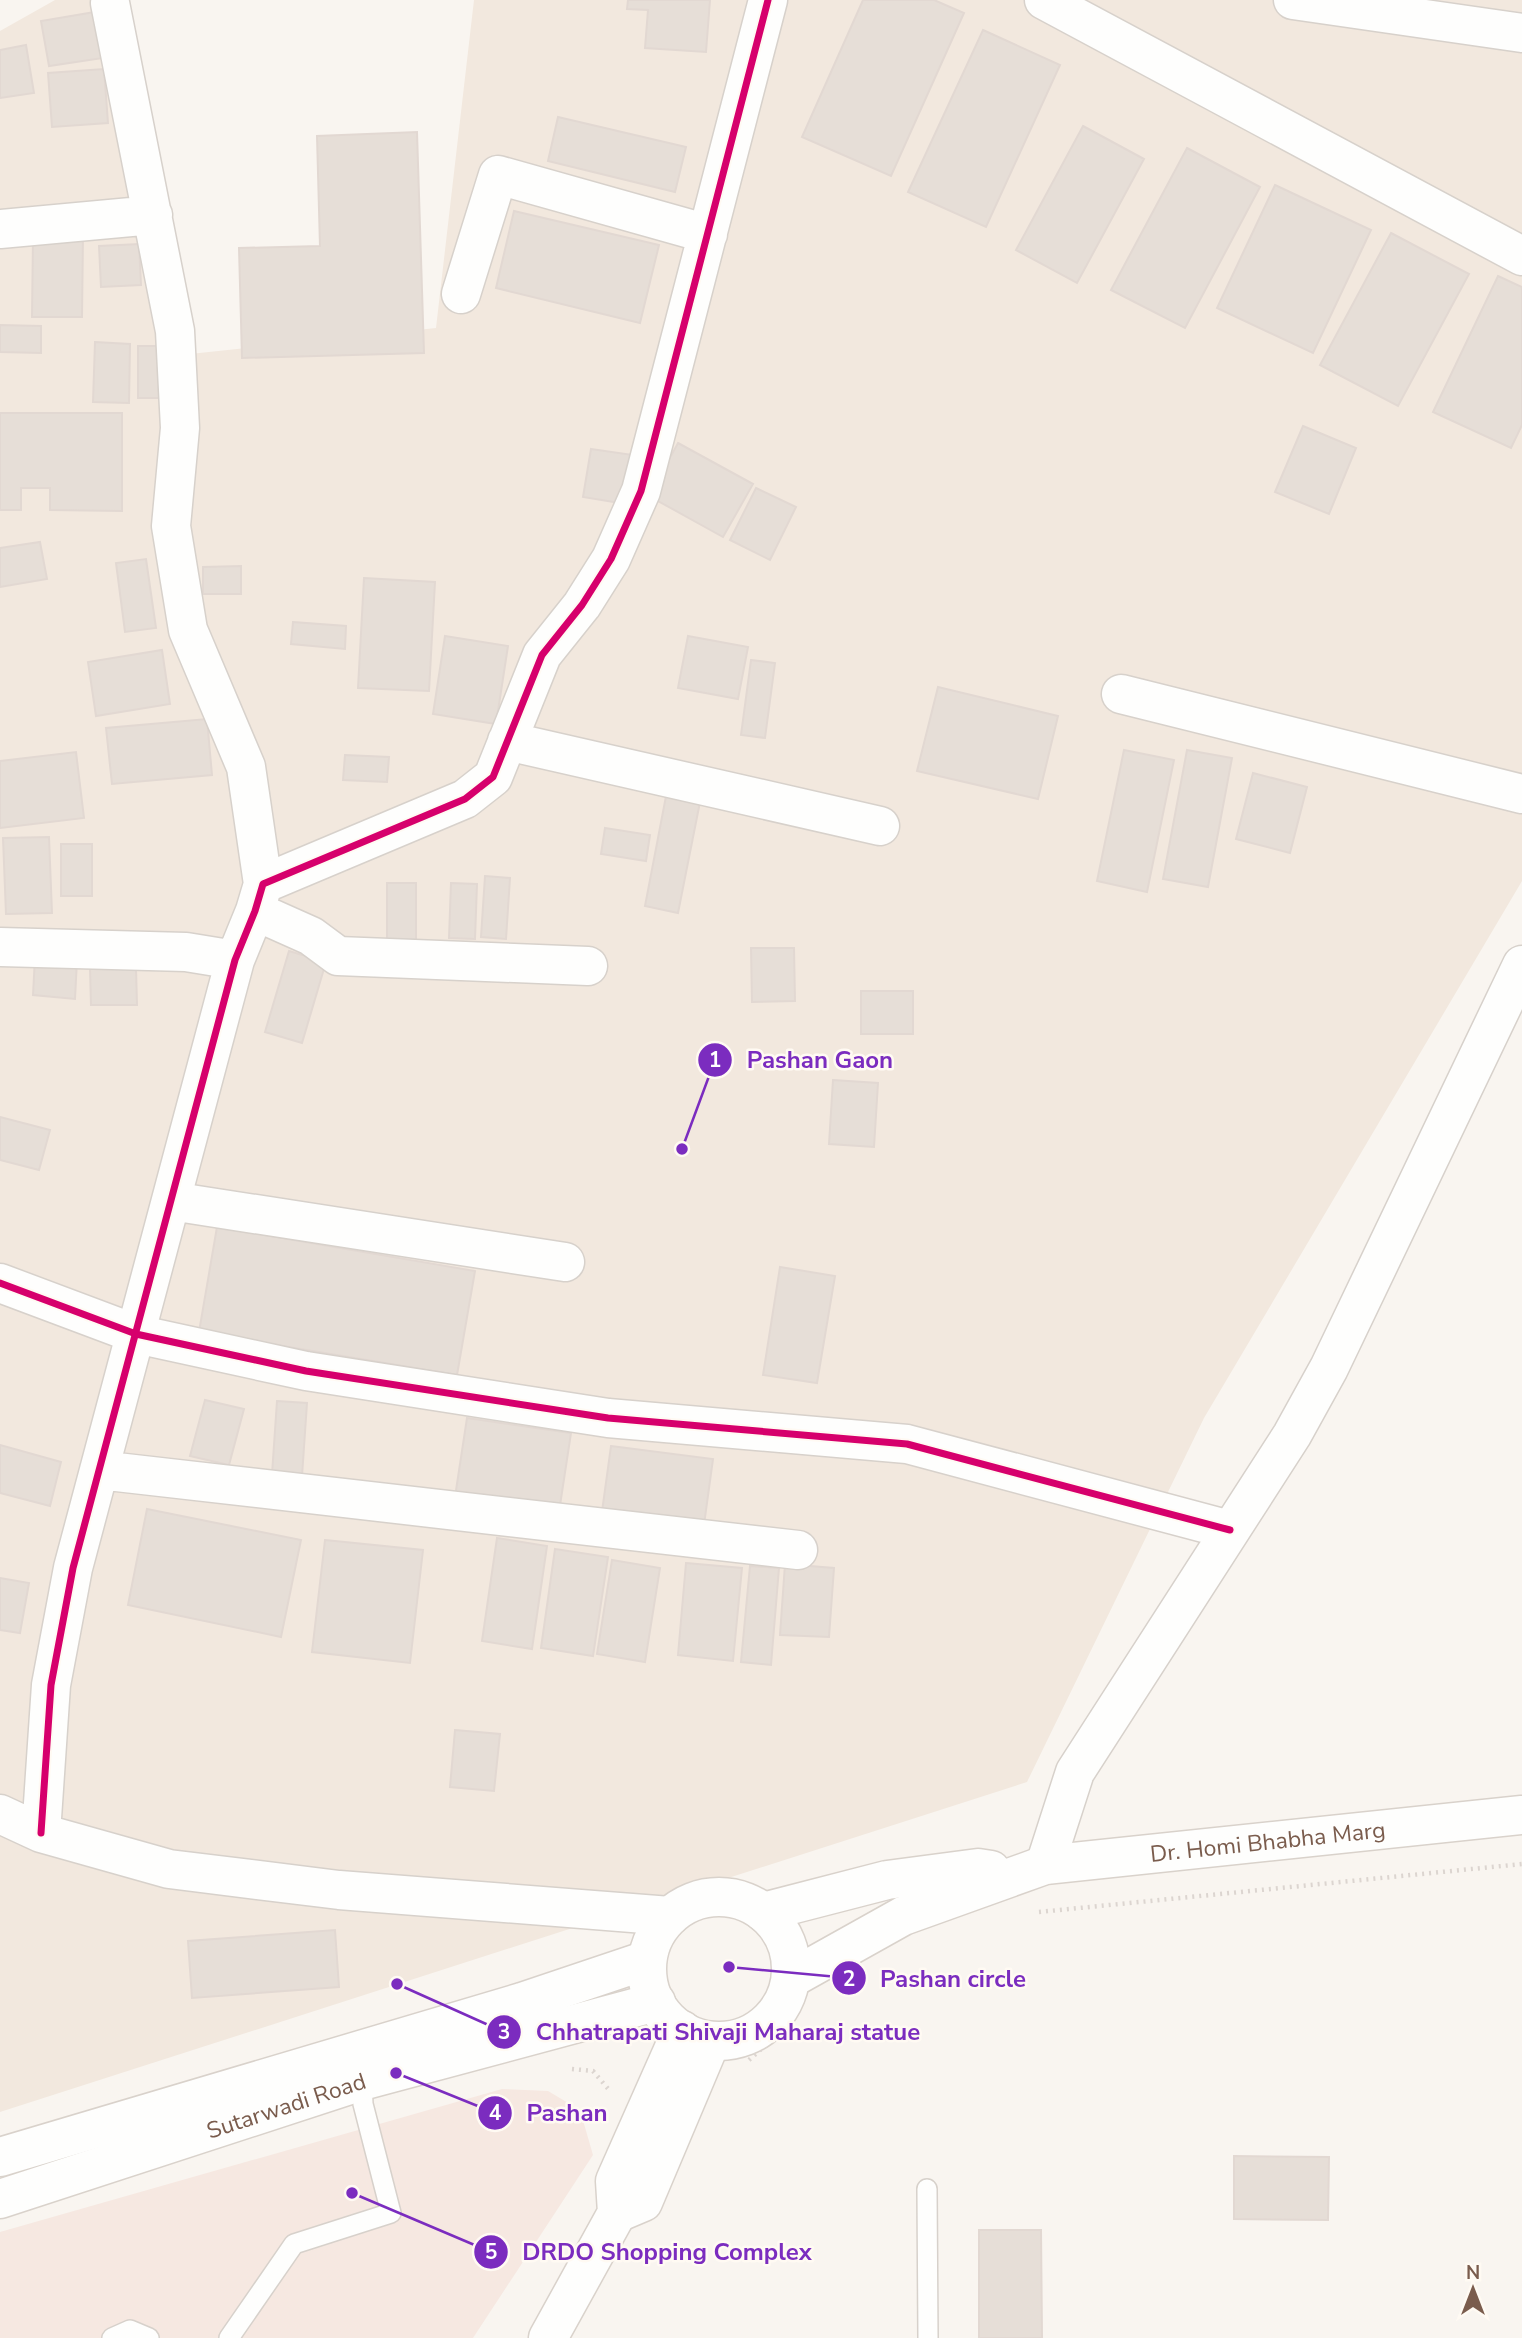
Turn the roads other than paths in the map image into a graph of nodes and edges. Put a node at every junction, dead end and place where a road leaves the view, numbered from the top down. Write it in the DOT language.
graph roads {
  1 [pos="768,0"];
  2 [pos="1044,0"];
  3 [pos="1293,0"];
  4 [pos="110,2"];
  5 [pos="1522,33"];
  6 [pos="153,215"];
  7 [pos="0,229"];
  8 [pos="708,234"];
  9 [pos="1522,256"];
  10 [pos="461,294"];
  11 [pos="1121,694"];
  12 [pos="507,741"];
  13 [pos="1522,794"];
  14 [pos="880,826"];
  15 [pos="259,898"];
  16 [pos="0,947"];
  17 [pos="235,960"];
  18 [pos="1522,965"];
  19 [pos="588,966"];
  20 [pos="171,1201"];
  21 [pos="565,1262"];
  22 [pos="0,1283"];
  23 [pos="136,1334"];
  24 [pos="99,1470"];
  25 [pos="1230,1530"];
  26 [pos="798,1550"];
  27 [pos="0,1814"];
  28 [pos="1522,1815"];
  29 [pos="41,1833"];
  30 [pos="1029,1869"];
  31 [pos="763,1912"];
  32 [pos="670,1916"];
  33 [pos="647,1960"];
  34 [pos="797,1995"];
  35 [pos="656,2002"];
  36 [pos="697,2035"];
  37 [pos="362,2081"];
  38 [pos="0,2157"];
  39 [pos="927,2189"];
  40 [pos="0,2199"];
  41 [pos="112,2338"];
  42 [pos="149,2338"];
  43 [pos="229,2338"];
  44 [pos="548,2338"];
  45 [pos="928,2338"];
  1 -- 8 [label="street"];
  2 -- 9 [label="street"];
  3 -- 5 [label="street"];
  4 -- 6 [label="street"];
  6 -- 7 [label="street"];
  6 -- 15 [label="street"];
  8 -- 10 [label="street"];
  8 -- 12 [label="street"];
  11 -- 13 [label="street"];
  12 -- 14 [label="street"];
  12 -- 15 [label="street"];
  15 -- 17 [label="street"];
  15 -- 19 [label="street"];
  16 -- 17 [label="street"];
  17 -- 20 [label="street"];
  18 -- 25 [label="street"];
  20 -- 21 [label="street"];
  20 -- 23 [label="street"];
  22 -- 23 [label="street"];
  23 -- 24 [label="street"];
  23 -- 25 [label="street"];
  24 -- 26 [label="street"];
  24 -- 29 [label="street"];
  25 -- 30 [label="street"];
  27 -- 29 [label="street"];
  28 -- 30 [label="street, Dr. Homi Bhabha Marg"];
  29 -- 32 [label="street"];
  30 -- 31 [label="street, Dr. Homi Bhabha Marg"];
  30 -- 34 [label="street, Dr. Homi Bhabha Marg"];
  31 -- 32 [label="street"];
  31 -- 34 [label="street"];
  32 -- 33 [label="street"];
  33 -- 35 [label="street"];
  33 -- 38 [label="street"];
  34 -- 36 [label="street"];
  35 -- 36 [label="street"];
  35 -- 37 [label="street, Sutarwadi Road"];
  36 -- 44 [label="street"];
  37 -- 40 [label="street, Sutarwadi Road"];
  37 -- 43 [label="lane"];
  39 -- 45 [label="lane"];
  41 -- 42 [label="lane"];
}
